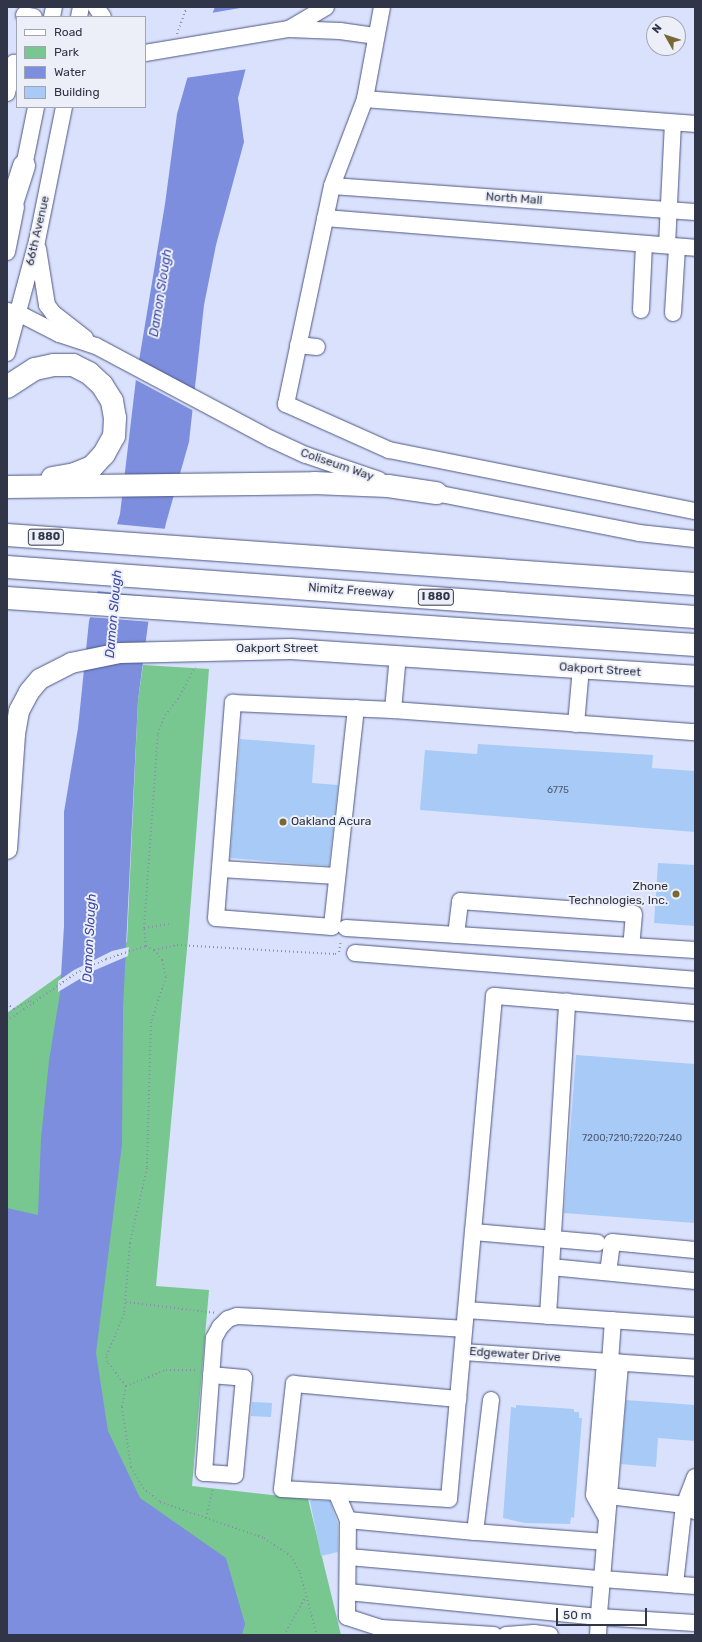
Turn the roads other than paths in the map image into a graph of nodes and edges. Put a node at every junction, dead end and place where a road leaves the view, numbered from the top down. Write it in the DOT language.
graph roads {
  1 [pos="96,7"];
  2 [pos="326,7"];
  3 [pos="382,7"];
  4 [pos="102,16"];
  5 [pos="286,29"];
  6 [pos="375,36"];
  7 [pos="149,50"];
  8 [pos="13,63"];
  9 [pos="7,93"];
  10 [pos="365,99"];
  11 [pos="36,108"];
  12 [pos="64,108"];
  13 [pos="673,122"];
  14 [pos="695,124"];
  15 [pos="24,166"];
  16 [pos="332,186"];
  17 [pos="667,210"];
  18 [pos="695,212"];
  19 [pos="325,218"];
  20 [pos="7,219"];
  21 [pos="37,241"];
  22 [pos="644,244"];
  23 [pos="672,246"];
  24 [pos="695,248"];
  25 [pos="7,252"];
  26 [pos="641,310"];
  27 [pos="13,312"];
  28 [pos="672,313"];
  29 [pos="298,345"];
  30 [pos="96,346"];
  31 [pos="317,347"];
  32 [pos="7,353"];
  33 [pos="7,387"];
  34 [pos="7,487"];
  35 [pos="436,493"];
  36 [pos="695,511"];
  37 [pos="7,534"];
  38 [pos="695,539"];
  39 [pos="7,567"];
  40 [pos="695,584"];
  41 [pos="7,598"];
  42 [pos="72,603"];
  43 [pos="7,614"];
  44 [pos="695,616"];
  45 [pos="695,645"];
  46 [pos="398,655"];
  47 [pos="581,668"];
  48 [pos="695,676"];
  49 [pos="356,708"];
  50 [pos="393,710"];
  51 [pos="576,724"];
  52 [pos="695,732"];
  53 [pos="7,849"];
  54 [pos="220,869"];
  55 [pos="337,876"];
  56 [pos="346,928"];
  57 [pos="456,935"];
  58 [pos="631,946"];
  59 [pos="695,950"];
  60 [pos="355,953"];
  61 [pos="695,980"];
  62 [pos="567,1002"];
  63 [pos="695,1013"];
  64 [pos="473,1232"];
  65 [pos="553,1239"];
  66 [pos="598,1243"];
  67 [pos="695,1250"];
  68 [pos="551,1267"];
  69 [pos="608,1272"];
  70 [pos="695,1281"];
  71 [pos="466,1310"];
  72 [pos="548,1316"];
  73 [pos="613,1320"];
  74 [pos="695,1326"];
  75 [pos="464,1329"];
  76 [pos="463,1352"];
  77 [pos="612,1362"];
  78 [pos="695,1368"];
  79 [pos="212,1370"];
  80 [pos="458,1399"];
  81 [pos="491,1400"];
  82 [pos="695,1476"];
  83 [pos="336,1492"];
  84 [pos="609,1496"];
  85 [pos="690,1502"];
  86 [pos="607,1518"];
  87 [pos="348,1520"];
  88 [pos="475,1532"];
  89 [pos="605,1542"];
  90 [pos="348,1557"];
  91 [pos="602,1579"];
  92 [pos="675,1584"];
  93 [pos="695,1586"];
  94 [pos="348,1592"];
  95 [pos="599,1617"];
  96 [pos="695,1622"];
  97 [pos="494,1635"];
  98 [pos="506,1635"];
  99 [pos="550,1635"];
  100 [pos="598,1635"];
  1 -- 4 [label="street"];
  2 -- 5 [label="street"];
  3 -- 6 [label="street"];
  5 -- 6 [label="street"];
  5 -- 7 [label="street"];
  6 -- 10 [label="street"];
  8 -- 9 [label="street"];
  10 -- 13 [label="street"];
  10 -- 16 [label="street"];
  11 -- 15 [label="street"];
  12 -- 21 [label="street, 66th Avenue"];
  13 -- 14 [label="street"];
  13 -- 17 [label="street"];
  15 -- 20 [label="highway"];
  15 -- 25 [label="street"];
  16 -- 17 [label="street, North Mall"];
  16 -- 19 [label="street"];
  17 -- 18 [label="street, North Mall"];
  17 -- 23 [label="street"];
  19 -- 22 [label="street"];
  19 -- 29 [label="street"];
  21 -- 27 [label="street, 66th Avenue"];
  21 -- 30 [label="street"];
  22 -- 23 [label="street"];
  22 -- 26 [label="street"];
  23 -- 24 [label="street"];
  23 -- 28 [label="street"];
  27 -- 30 [label="street, Coliseum Way"];
  27 -- 32 [label="street, 66th Avenue"];
  29 -- 31 [label="street"];
  29 -- 36 [label="street"];
  30 -- 35 [label="street, Coliseum Way"];
  33 -- 34 [label="highway"];
  34 -- 35 [label="highway"];
  35 -- 38 [label="street, Coliseum Way"];
  37 -- 40 [label="highway, I 880"];
  39 -- 44 [label="highway, Nimitz Freeway / I 880"];
  41 -- 42 [label="highway"];
  42 -- 43 [label="highway"];
  42 -- 45 [label="highway"];
  46 -- 47 [label="main road, Oakport Street"];
  46 -- 50 [label="street"];
  46 -- 53 [label="main road, Oakport Street"];
  47 -- 48 [label="main road, Oakport Street"];
  47 -- 51 [label="street"];
  49 -- 50 [label="street"];
  49 -- 54 [label="street"];
  49 -- 55 [label="street"];
  50 -- 51 [label="street"];
  51 -- 52 [label="street"];
  54 -- 55 [label="street"];
  54 -- 55 [label="street"];
  56 -- 57 [label="street"];
  57 -- 58 [label="street"];
  57 -- 58 [label="street"];
  58 -- 59 [label="street"];
  60 -- 61 [label="street"];
  62 -- 63 [label="street"];
  62 -- 64 [label="street, Edgewater Drive"];
  62 -- 65 [label="street"];
  64 -- 65 [label="street"];
  64 -- 71 [label="street, Edgewater Drive"];
  65 -- 66 [label="street"];
  65 -- 68 [label="street"];
  67 -- 69 [label="street"];
  68 -- 69 [label="street"];
  68 -- 72 [label="street"];
  69 -- 70 [label="street"];
  71 -- 72 [label="street"];
  71 -- 75 [label="street, Edgewater Drive"];
  72 -- 73 [label="street"];
  73 -- 74 [label="street"];
  73 -- 77 [label="street"];
  75 -- 76 [label="street, Edgewater Drive"];
  75 -- 79 [label="street"];
  76 -- 77 [label="street, Edgewater Drive"];
  76 -- 80 [label="street"];
  77 -- 78 [label="street, Edgewater Drive"];
  77 -- 84 [label="street"];
  77 -- 86 [label="street"];
  79 -- 79 [label="street"];
  80 -- 83 [label="street"];
  80 -- 83 [label="street"];
  81 -- 88 [label="street"];
  82 -- 85 [label="street"];
  83 -- 87 [label="street"];
  84 -- 85 [label="street"];
  84 -- 86 [label="street"];
  85 -- 92 [label="street"];
  86 -- 89 [label="street"];
  87 -- 88 [label="street"];
  87 -- 90 [label="street"];
  88 -- 89 [label="street"];
  89 -- 91 [label="street"];
  90 -- 91 [label="street"];
  90 -- 94 [label="street"];
  91 -- 92 [label="street"];
  91 -- 95 [label="street"];
  92 -- 93 [label="street"];
  94 -- 95 [label="street"];
  94 -- 97 [label="street"];
  95 -- 96 [label="street"];
  95 -- 100 [label="street"];
  98 -- 99 [label="street"];
}
